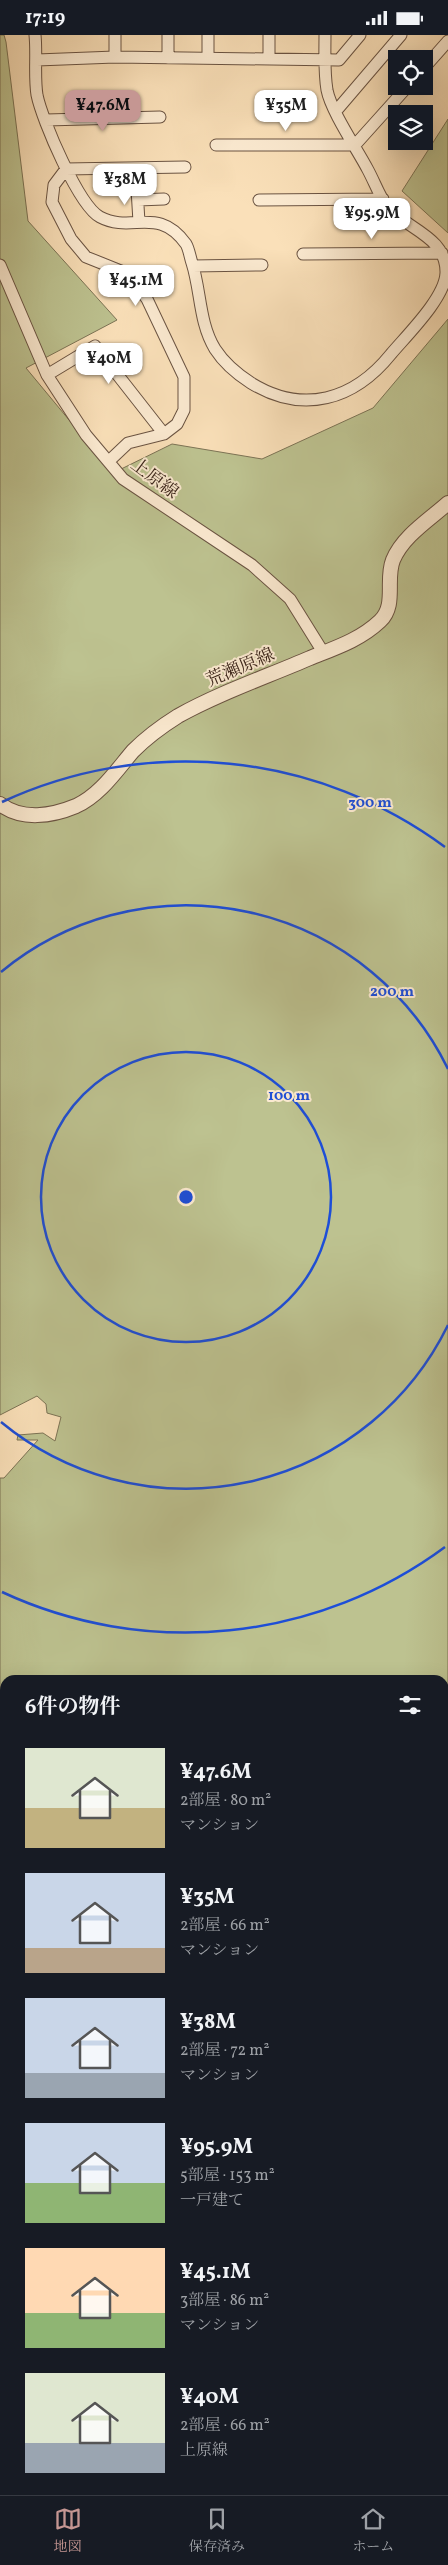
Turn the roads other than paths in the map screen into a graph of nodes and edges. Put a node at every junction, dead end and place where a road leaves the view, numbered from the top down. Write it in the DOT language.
graph roads {
  1 [pos="35,35"];
  2 [pos="115,35"];
  3 [pos="168,35"];
  4 [pos="208,35"];
  5 [pos="269,35"];
  6 [pos="325,35"];
  7 [pos="360,35"];
  8 [pos="401,35"];
  9 [pos="448,41"];
  10 [pos="115,57"];
  11 [pos="168,58"];
  12 [pos="208,58"];
  13 [pos="269,58"];
  14 [pos="433,58"];
  15 [pos="37,59"];
  16 [pos="325,59"];
  17 [pos="400,95"];
  18 [pos="336,111"];
  19 [pos="160,117"];
  20 [pos="46,120"];
  21 [pos="216,145"];
  22 [pos="355,145"];
  23 [pos="185,167"];
  24 [pos="66,169"];
  25 [pos="164,199"];
  26 [pos="383,199"];
  27 [pos="259,201"];
  28 [pos="139,222"];
  29 [pos="442,253"];
  30 [pos="303,254"];
  31 [pos="0,265"];
  32 [pos="262,265"];
  33 [pos="193,266"];
  34 [pos="47,375"];
  35 [pos="164,434"];
  36 [pos="109,461"];
  37 [pos="448,503"];
  38 [pos="323,653"];
  39 [pos="0,804"];
  1 -- 15 [label="street"];
  2 -- 10 [label="street"];
  3 -- 11 [label="street"];
  4 -- 12 [label="street"];
  5 -- 13 [label="street"];
  6 -- 16 [label="street"];
  7 -- 16 [label="street"];
  8 -- 18 [label="street"];
  9 -- 14 [label="street"];
  10 -- 11 [label="street"];
  10 -- 15 [label="street"];
  11 -- 12 [label="street"];
  12 -- 13 [label="street"];
  13 -- 16 [label="street"];
  15 -- 20 [label="street"];
  16 -- 18 [label="street"];
  17 -- 22 [label="street"];
  18 -- 22 [label="street"];
  19 -- 20 [label="street"];
  20 -- 24 [label="street"];
  21 -- 22 [label="street"];
  22 -- 26 [label="street"];
  23 -- 24 [label="street"];
  24 -- 28 [label="street"];
  24 -- 35 [label="street"];
  25 -- 28 [label="street"];
  26 -- 27 [label="street"];
  26 -- 29 [label="street"];
  28 -- 33 [label="street"];
  29 -- 30 [label="street"];
  29 -- 33 [label="street"];
  31 -- 34 [label="street, 上原線"];
  32 -- 33 [label="street"];
  34 -- 35 [label="street"];
  34 -- 36 [label="street, 上原線"];
  35 -- 36 [label="street"];
  36 -- 38 [label="street, 上原線"];
  37 -- 38 [label="street, 荒瀬原線"];
  38 -- 39 [label="street, 荒瀬原線"];
}
